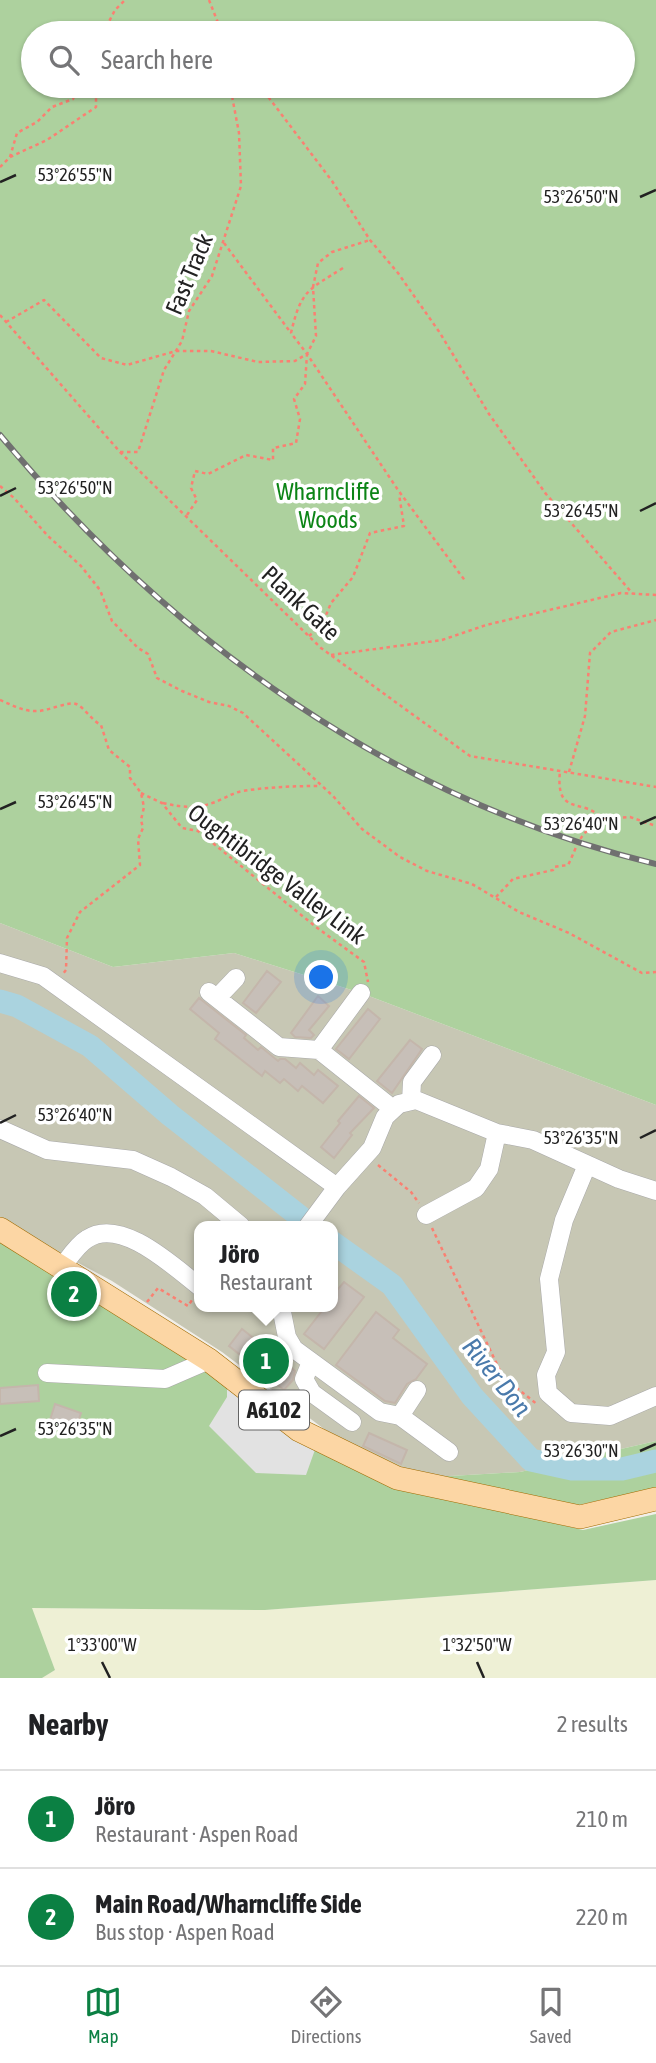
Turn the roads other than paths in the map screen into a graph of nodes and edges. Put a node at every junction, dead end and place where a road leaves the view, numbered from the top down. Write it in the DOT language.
graph roads {
  1 [pos="0,964"];
  2 [pos="236,978"];
  3 [pos="361,993"];
  4 [pos="319,1050"];
  5 [pos="432,1055"];
  6 [pos="411,1101"];
  7 [pos="393,1109"];
  8 [pos="0,1129"];
  9 [pos="497,1133"];
  10 [pos="587,1165"];
  11 [pos="334,1190"];
  12 [pos="656,1191"];
  13 [pos="426,1215"];
  14 [pos="235,1221"];
  15 [pos="312,1221"];
  16 [pos="0,1229"];
  17 [pos="62,1267"];
  18 [pos="194,1282"];
  19 [pos="282,1312"];
  20 [pos="209,1360"];
  21 [pos="311,1362"];
  22 [pos="47,1373"];
  23 [pos="417,1390"];
  24 [pos="656,1396"];
  25 [pos="400,1416"];
  26 [pos="352,1422"];
  27 [pos="449,1452"];
  28 [pos="656,1499"];
  1 -- 11 [label="street"];
  2 -- 4 [label="street"];
  3 -- 4 [label="street"];
  4 -- 7 [label="street"];
  5 -- 6 [label="street"];
  6 -- 7 [label="street"];
  6 -- 9 [label="street"];
  7 -- 11 [label="street"];
  8 -- 14 [label="street"];
  9 -- 10 [label="street"];
  9 -- 13 [label="street"];
  10 -- 12 [label="street"];
  10 -- 24 [label="street"];
  11 -- 15 [label="street"];
  16 -- 17 [label="main road, A6102"];
  17 -- 18 [label="street"];
  17 -- 20 [label="main road, A6102"];
  19 -- 21 [label="street"];
  20 -- 22 [label="street"];
  20 -- 28 [label="main road, A6102"];
  21 -- 25 [label="street"];
  21 -- 26 [label="street"];
  23 -- 25 [label="street"];
  25 -- 27 [label="street"];
}
